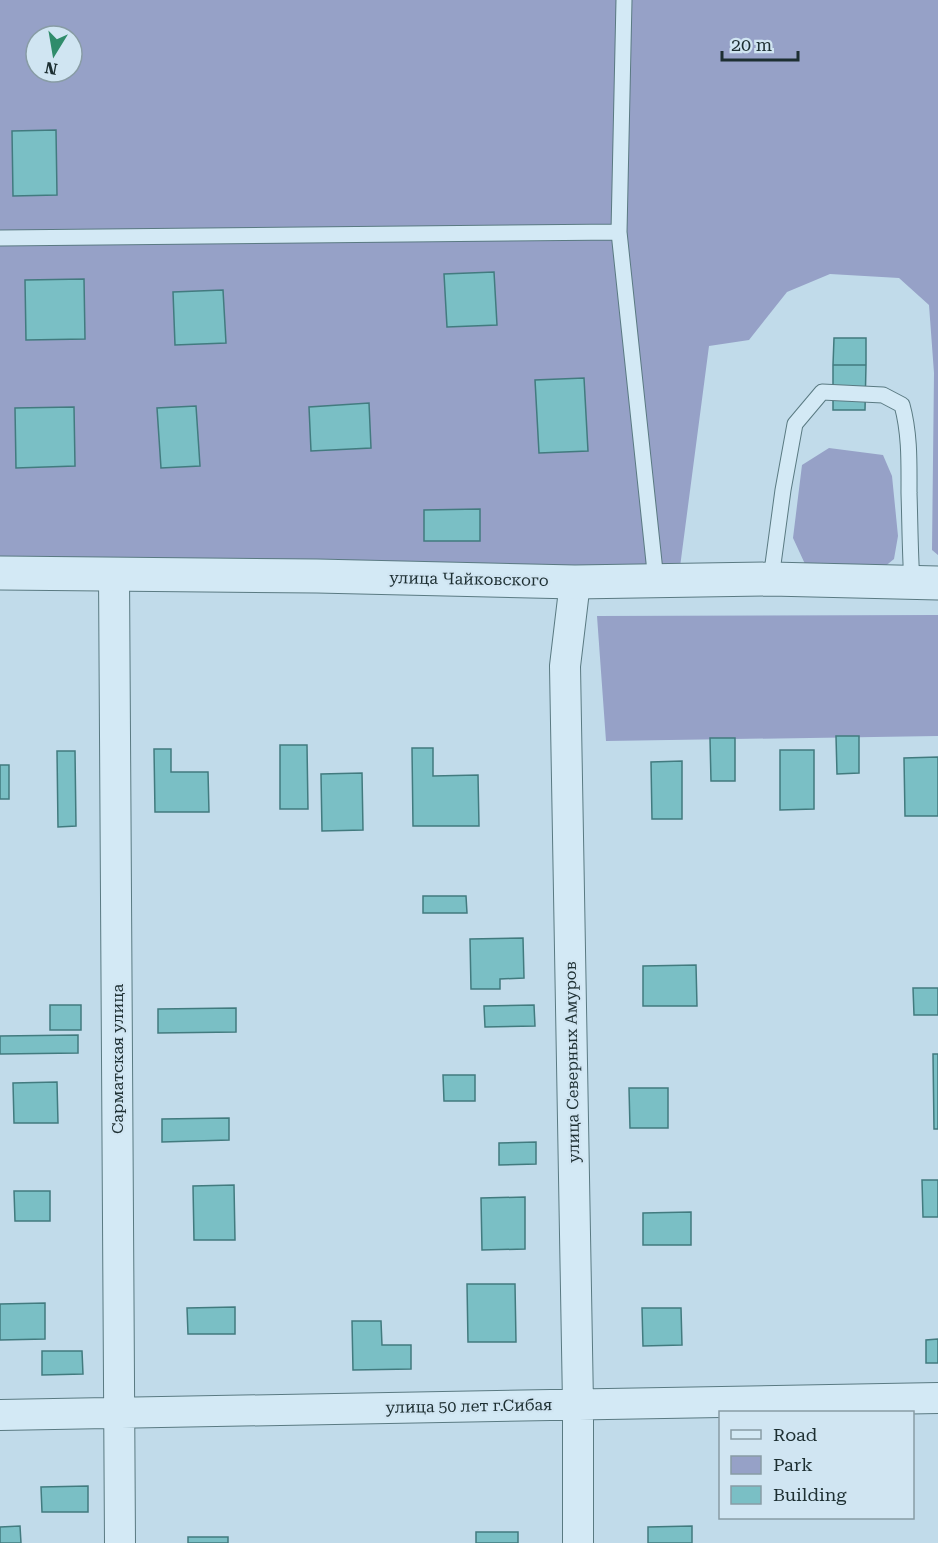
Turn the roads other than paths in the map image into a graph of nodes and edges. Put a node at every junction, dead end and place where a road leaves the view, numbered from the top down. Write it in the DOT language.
graph roads {
  1 [pos="624,0"];
  2 [pos="620,232"];
  3 [pos="0,238"];
  4 [pos="0,573"];
  5 [pos="114,574"];
  6 [pos="771,579"];
  7 [pos="656,581"];
  8 [pos="575,582"];
  9 [pos="925,583"];
  10 [pos="938,1398"];
  11 [pos="578,1404"];
  12 [pos="119,1413"];
  13 [pos="0,1415"];
  14 [pos="120,1543"];
  15 [pos="578,1543"];
  1 -- 2 [label="lane"];
  2 -- 3 [label="lane"];
  2 -- 7 [label="lane"];
  4 -- 5 [label="street, улица Чайковского"];
  5 -- 8 [label="street, улица Чайковского"];
  5 -- 12 [label="street, Сарматская улица"];
  6 -- 7 [label="street, улица Чайковского"];
  6 -- 9 [label="street, улица Чайковского"];
  6 -- 9 [label="lane"];
  7 -- 8 [label="street, улица Чайковского"];
  8 -- 11 [label="street, улица Северных Амуров"];
  10 -- 11 [label="street, улица 50 лет г.Сибая"];
  11 -- 12 [label="street, улица 50 лет г.Сибая"];
  11 -- 15 [label="street, улица Северных Амуров"];
  12 -- 13 [label="street, улица 50 лет г.Сибая"];
  12 -- 14 [label="street, Сарматская улица"];
}
